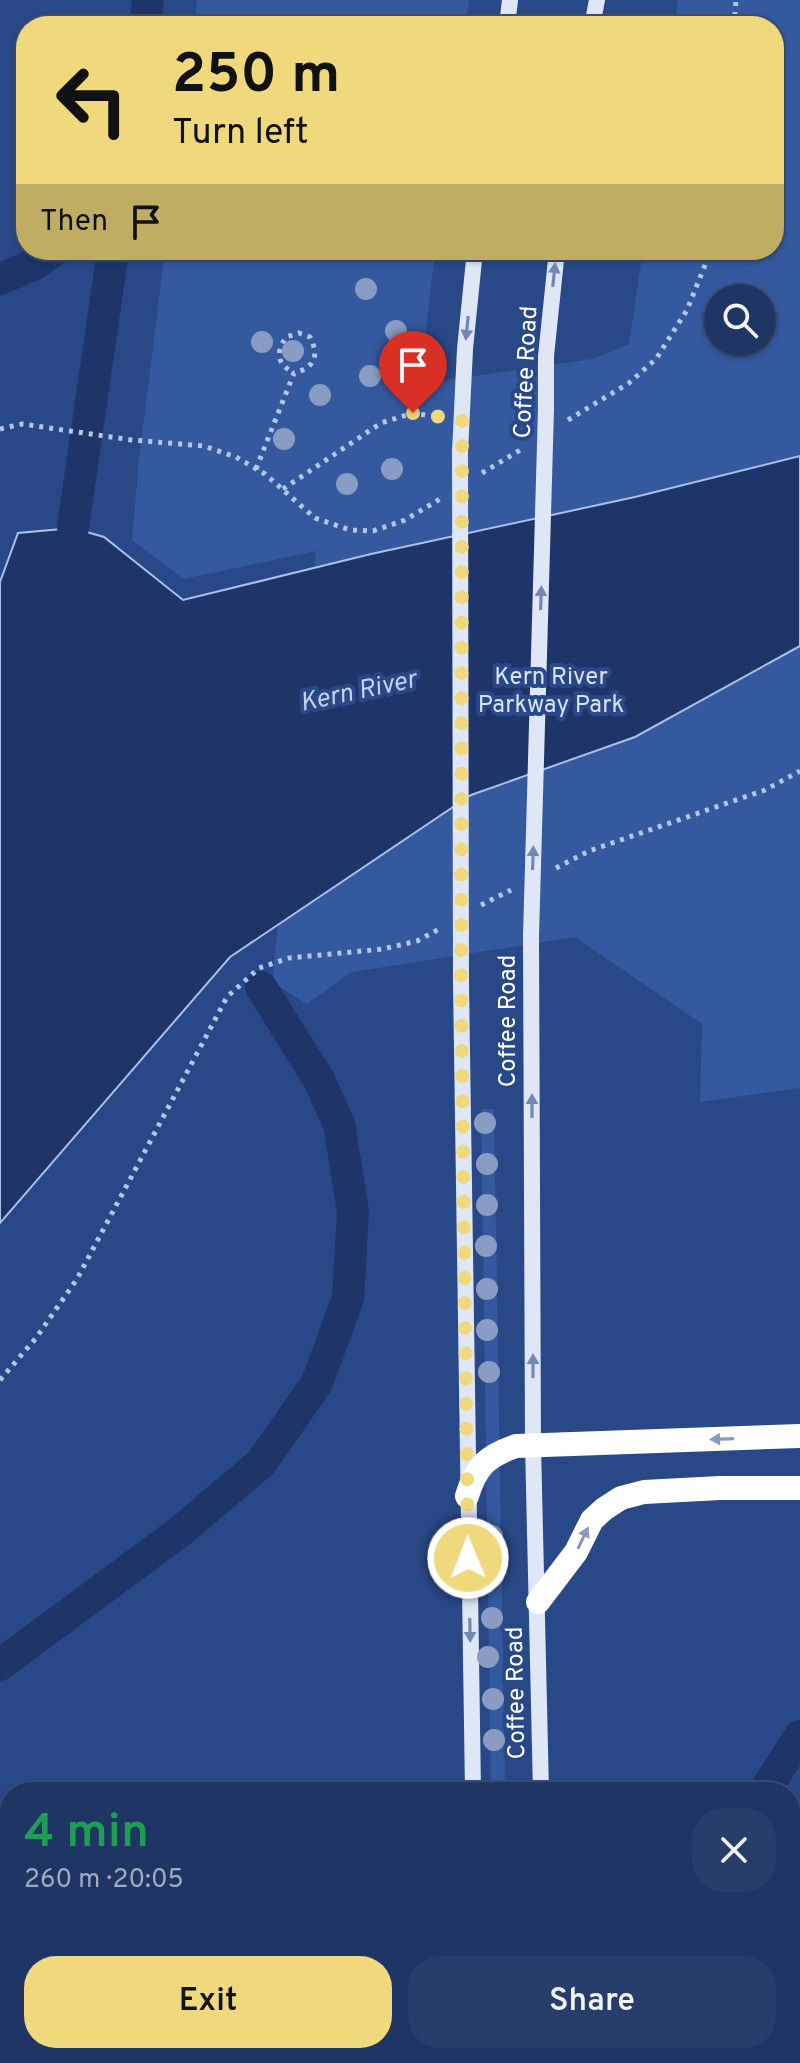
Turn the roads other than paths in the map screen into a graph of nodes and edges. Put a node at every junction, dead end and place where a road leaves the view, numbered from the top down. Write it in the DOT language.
graph roads {
  1 [pos="474,260"];
  2 [pos="556,260"];
  3 [pos="800,1436"];
  4 [pos="533,1444"];
  5 [pos="800,1488"];
  6 [pos="467,1496"];
  7 [pos="538,1602"];
  8 [pos="473,1782"];
  9 [pos="541,1782"];
  1 -- 6 [label="main road, Coffee Road, one-way, bridge"];
  4 -- 2 [label="main road, Coffee Road, one-way, bridge"];
  3 -- 4 [label="highway, one-way"];
  4 -- 6 [label="highway"];
  4 -- 7 [label="main road, Coffee Road"];
  7 -- 5 [label="highway, one-way"];
  6 -- 8 [label="main road, Coffee Road, one-way"];
  7 -- 9 [label="main road, Coffee Road"];
}
